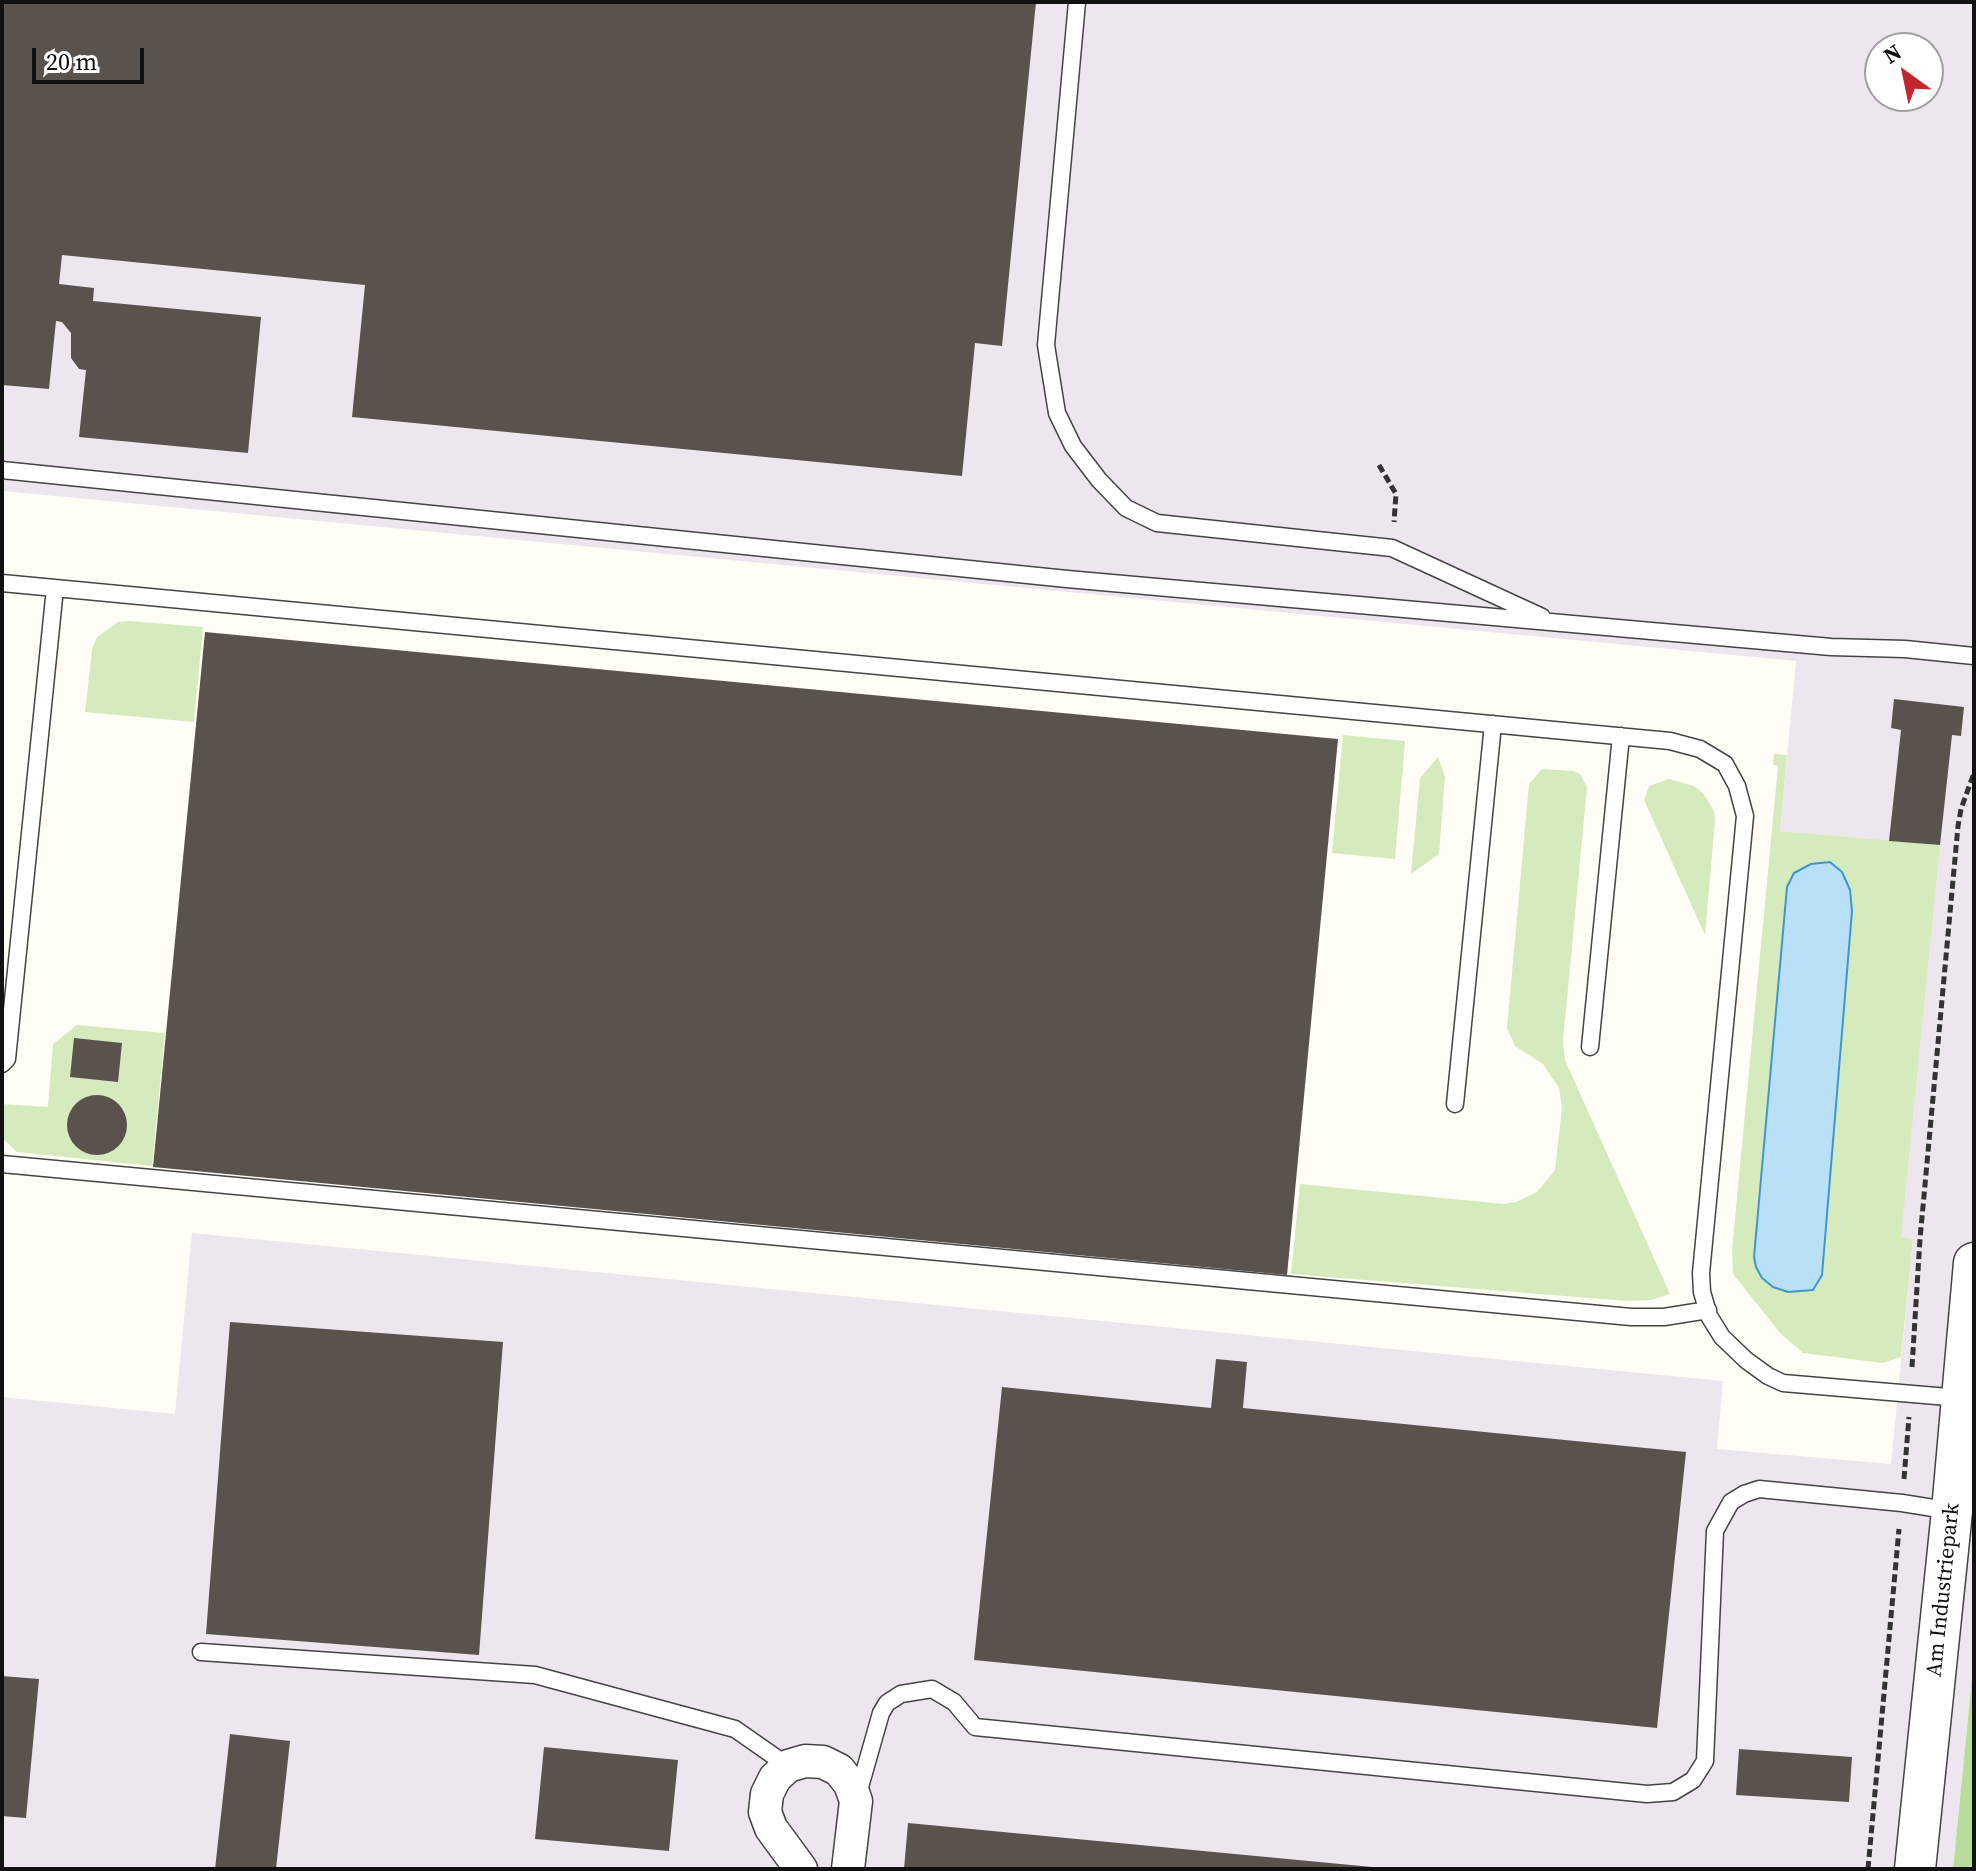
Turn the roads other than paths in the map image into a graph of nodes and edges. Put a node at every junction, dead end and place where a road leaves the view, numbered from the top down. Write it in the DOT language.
graph roads {
  1 [pos="1077,2"];
  2 [pos="2,470"];
  3 [pos="2,583"];
  4 [pos="55,588"];
  5 [pos="1554,622"];
  6 [pos="1974,656"];
  7 [pos="1493,724"];
  8 [pos="1621,736"];
  9 [pos="1590,1047"];
  10 [pos="2,1064"];
  11 [pos="1455,1104"];
  12 [pos="2,1164"];
  13 [pos="1974,1263"];
  14 [pos="1708,1310"];
  15 [pos="1962,1398"];
  16 [pos="1952,1511"];
  17 [pos="201,1652"];
  18 [pos="788,1766"];
  19 [pos="856,1801"];
  20 [pos="801,1869"];
  21 [pos="848,1869"];
  22 [pos="1915,1869"];
  1 -- 5 [label="lane"];
  2 -- 5 [label="lane"];
  3 -- 4 [label="lane"];
  4 -- 7 [label="lane"];
  4 -- 10 [label="lane"];
  5 -- 6 [label="lane"];
  7 -- 8 [label="lane"];
  7 -- 11 [label="lane"];
  8 -- 9 [label="lane"];
  8 -- 14 [label="lane"];
  12 -- 14 [label="lane"];
  13 -- 15 [label="street, Am Industriepark"];
  14 -- 15 [label="lane"];
  15 -- 16 [label="street, Am Industriepark"];
  16 -- 19 [label="lane"];
  16 -- 22 [label="street, Am Industriepark"];
  17 -- 18 [label="lane"];
  18 -- 19 [label="street"];
  18 -- 20 [label="street"];
  19 -- 21 [label="street"];
}
